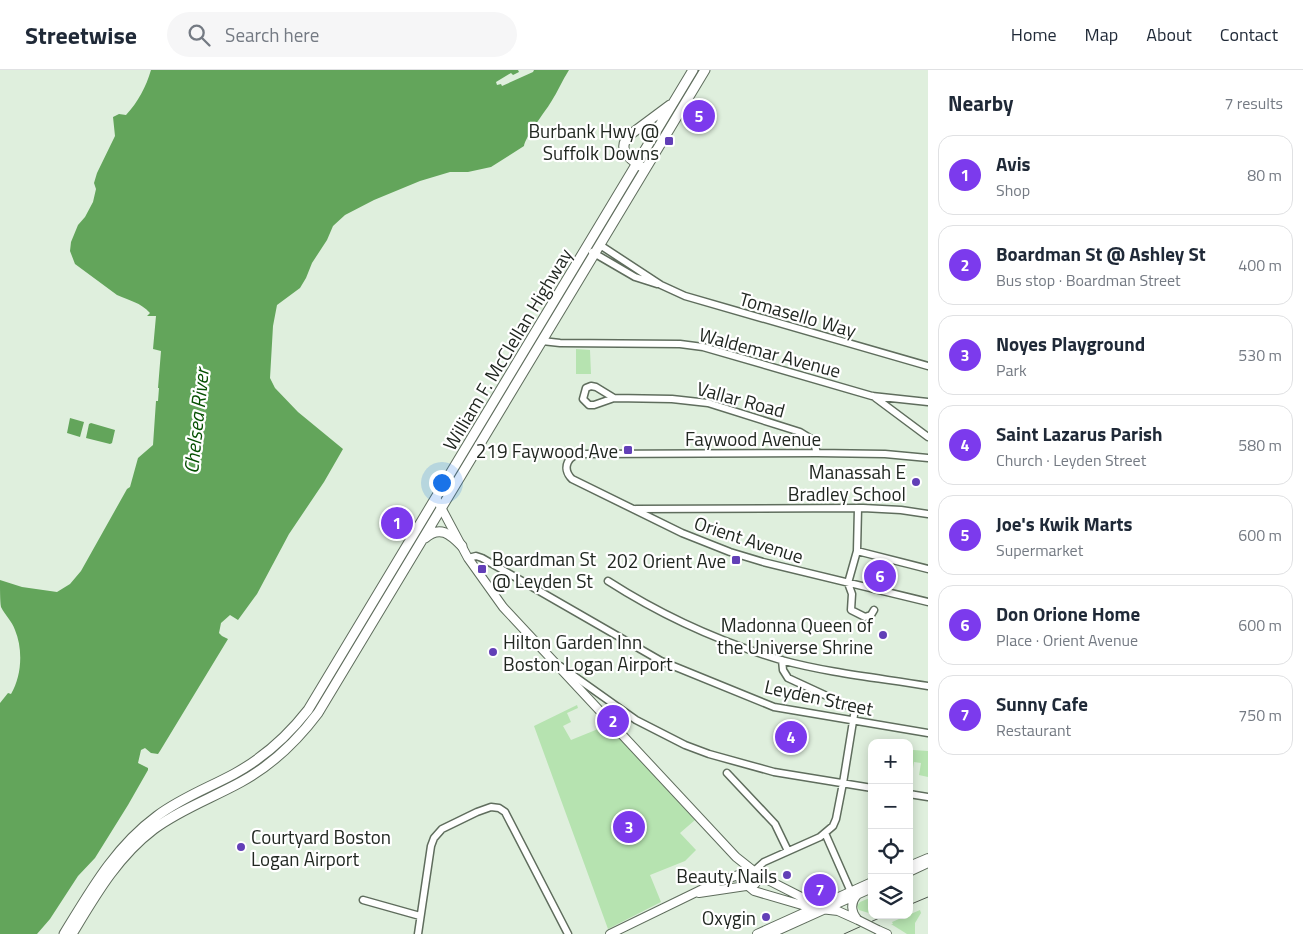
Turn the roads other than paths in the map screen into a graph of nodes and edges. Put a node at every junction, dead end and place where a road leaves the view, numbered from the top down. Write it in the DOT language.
graph roads {
  1 [pos="694,70"];
  2 [pos="704,70"];
  3 [pos="674,102"];
  4 [pos="641,166"];
  5 [pos="600,245"];
  6 [pos="586,249"];
  7 [pos="595,254"];
  8 [pos="661,285"];
  9 [pos="542,341"];
  10 [pos="928,366"];
  11 [pos="872,396"];
  12 [pos="614,398"];
  13 [pos="928,402"];
  14 [pos="928,437"];
  15 [pos="817,453"];
  16 [pos="577,454"];
  17 [pos="928,458"];
  18 [pos="436,498"];
  19 [pos="442,508"];
  20 [pos="858,508"];
  21 [pos="635,509"];
  22 [pos="928,514"];
  23 [pos="423,540"];
  24 [pos="462,546"];
  25 [pos="857,551"];
  26 [pos="468,558"];
  27 [pos="928,569"];
  28 [pos="608,581"];
  29 [pos="848,583"];
  30 [pos="928,602"];
  31 [pos="874,610"];
  32 [pos="782,660"];
  33 [pos="555,662"];
  34 [pos="587,684"];
  35 [pos="928,686"];
  36 [pos="579,688"];
  37 [pos="853,721"];
  38 [pos="928,733"];
  39 [pos="727,773"];
  40 [pos="843,783"];
  41 [pos="868,787"];
  42 [pos="913,795"];
  43 [pos="928,797"];
  44 [pos="825,833"];
  45 [pos="788,851"];
  46 [pos="736,856"];
  47 [pos="926,861"];
  48 [pos="913,865"];
  49 [pos="913,869"];
  50 [pos="753,871"];
  51 [pos="742,873"];
  52 [pos="868,884"];
  53 [pos="747,886"];
  54 [pos="868,889"];
  55 [pos="854,893"];
  56 [pos="688,896"];
  57 [pos="363,900"];
  58 [pos="819,908"];
  59 [pos="420,916"];
  60 [pos="858,920"];
  61 [pos="883,933"];
  62 [pos="64,934"];
  63 [pos="72,934"];
  64 [pos="418,934"];
  65 [pos="568,934"];
  66 [pos="610,934"];
  67 [pos="757,934"];
  68 [pos="770,934"];
  1 -- 3 [label="highway"];
  2 -- 4 [label="highway"];
  3 -- 4 [label="highway"];
  3 -- 4 [label="highway"];
  4 -- 5 [label="highway, William F. McClellan Highway"];
  4 -- 6 [label="highway, William F. McClellan Highway"];
  5 -- 7 [label="highway, William F. McClellan Highway"];
  5 -- 8 [label="street, Tomasello Way"];
  6 -- 7 [label="street, Tomasello Way"];
  6 -- 18 [label="highway, William F. McClellan Highway"];
  7 -- 8 [label="street, Tomasello Way"];
  7 -- 9 [label="highway, William F. McClellan Highway"];
  8 -- 10 [label="street, Tomasello Way"];
  9 -- 11 [label="street, Waldemar Avenue"];
  9 -- 19 [label="highway, William F. McClellan Highway"];
  11 -- 13 [label="street, Waldemar Avenue"];
  11 -- 14 [label="street"];
  12 -- 12 [label="street, Vallar Road"];
  12 -- 15 [label="street, Vallar Road"];
  15 -- 16 [label="street, Faywood Avenue"];
  15 -- 17 [label="street, Faywood Avenue"];
  16 -- 21 [label="street, Orient Avenue"];
  18 -- 19 [label="main road"];
  18 -- 62 [label="highway, William F. McClellan Highway"];
  19 -- 23 [label="highway, William F. McClellan Highway"];
  19 -- 24 [label="main road"];
  20 -- 21 [label="street"];
  20 -- 22 [label="street"];
  20 -- 25 [label="street"];
  21 -- 29 [label="street, Orient Avenue"];
  23 -- 24 [label="highway"];
  23 -- 63 [label="highway, William F. McClellan Highway"];
  24 -- 26 [label="main road"];
  25 -- 27 [label="street"];
  25 -- 29 [label="street"];
  26 -- 33 [label="main road"];
  26 -- 37 [label="street, Leyden Street"];
  28 -- 32 [label="street"];
  29 -- 30 [label="street, Orient Avenue"];
  29 -- 31 [label="street"];
  32 -- 35 [label="street"];
  32 -- 37 [label="street"];
  33 -- 34 [label="street"];
  33 -- 36 [label="main road"];
  34 -- 36 [label="street"];
  34 -- 40 [label="street"];
  36 -- 46 [label="main road"];
  37 -- 38 [label="street, Leyden Street"];
  37 -- 40 [label="street"];
  39 -- 45 [label="street"];
  40 -- 41 [label="street"];
  40 -- 44 [label="street"];
  42 -- 43 [label="street"];
  44 -- 45 [label="street"];
  44 -- 55 [label="street"];
  45 -- 50 [label="street"];
  46 -- 50 [label="main road"];
  46 -- 51 [label="main road"];
  47 -- 48 [label="main road"];
  47 -- 49 [label="main road"];
  50 -- 51 [label="main road"];
  50 -- 53 [label="main road"];
  50 -- 58 [label="main road"];
  51 -- 53 [label="main road"];
  51 -- 56 [label="main road"];
  52 -- 55 [label="main road"];
  53 -- 56 [label="main road"];
  53 -- 58 [label="main road"];
  54 -- 55 [label="main road"];
  55 -- 58 [label="main road"];
  55 -- 60 [label="main road"];
  56 -- 66 [label="main road"];
  57 -- 59 [label="street"];
  58 -- 60 [label="main road"];
  58 -- 67 [label="main road"];
  58 -- 68 [label="main road"];
  59 -- 64 [label="street"];
  59 -- 65 [label="street"];
  60 -- 61 [label="main road, bridge"];
}
